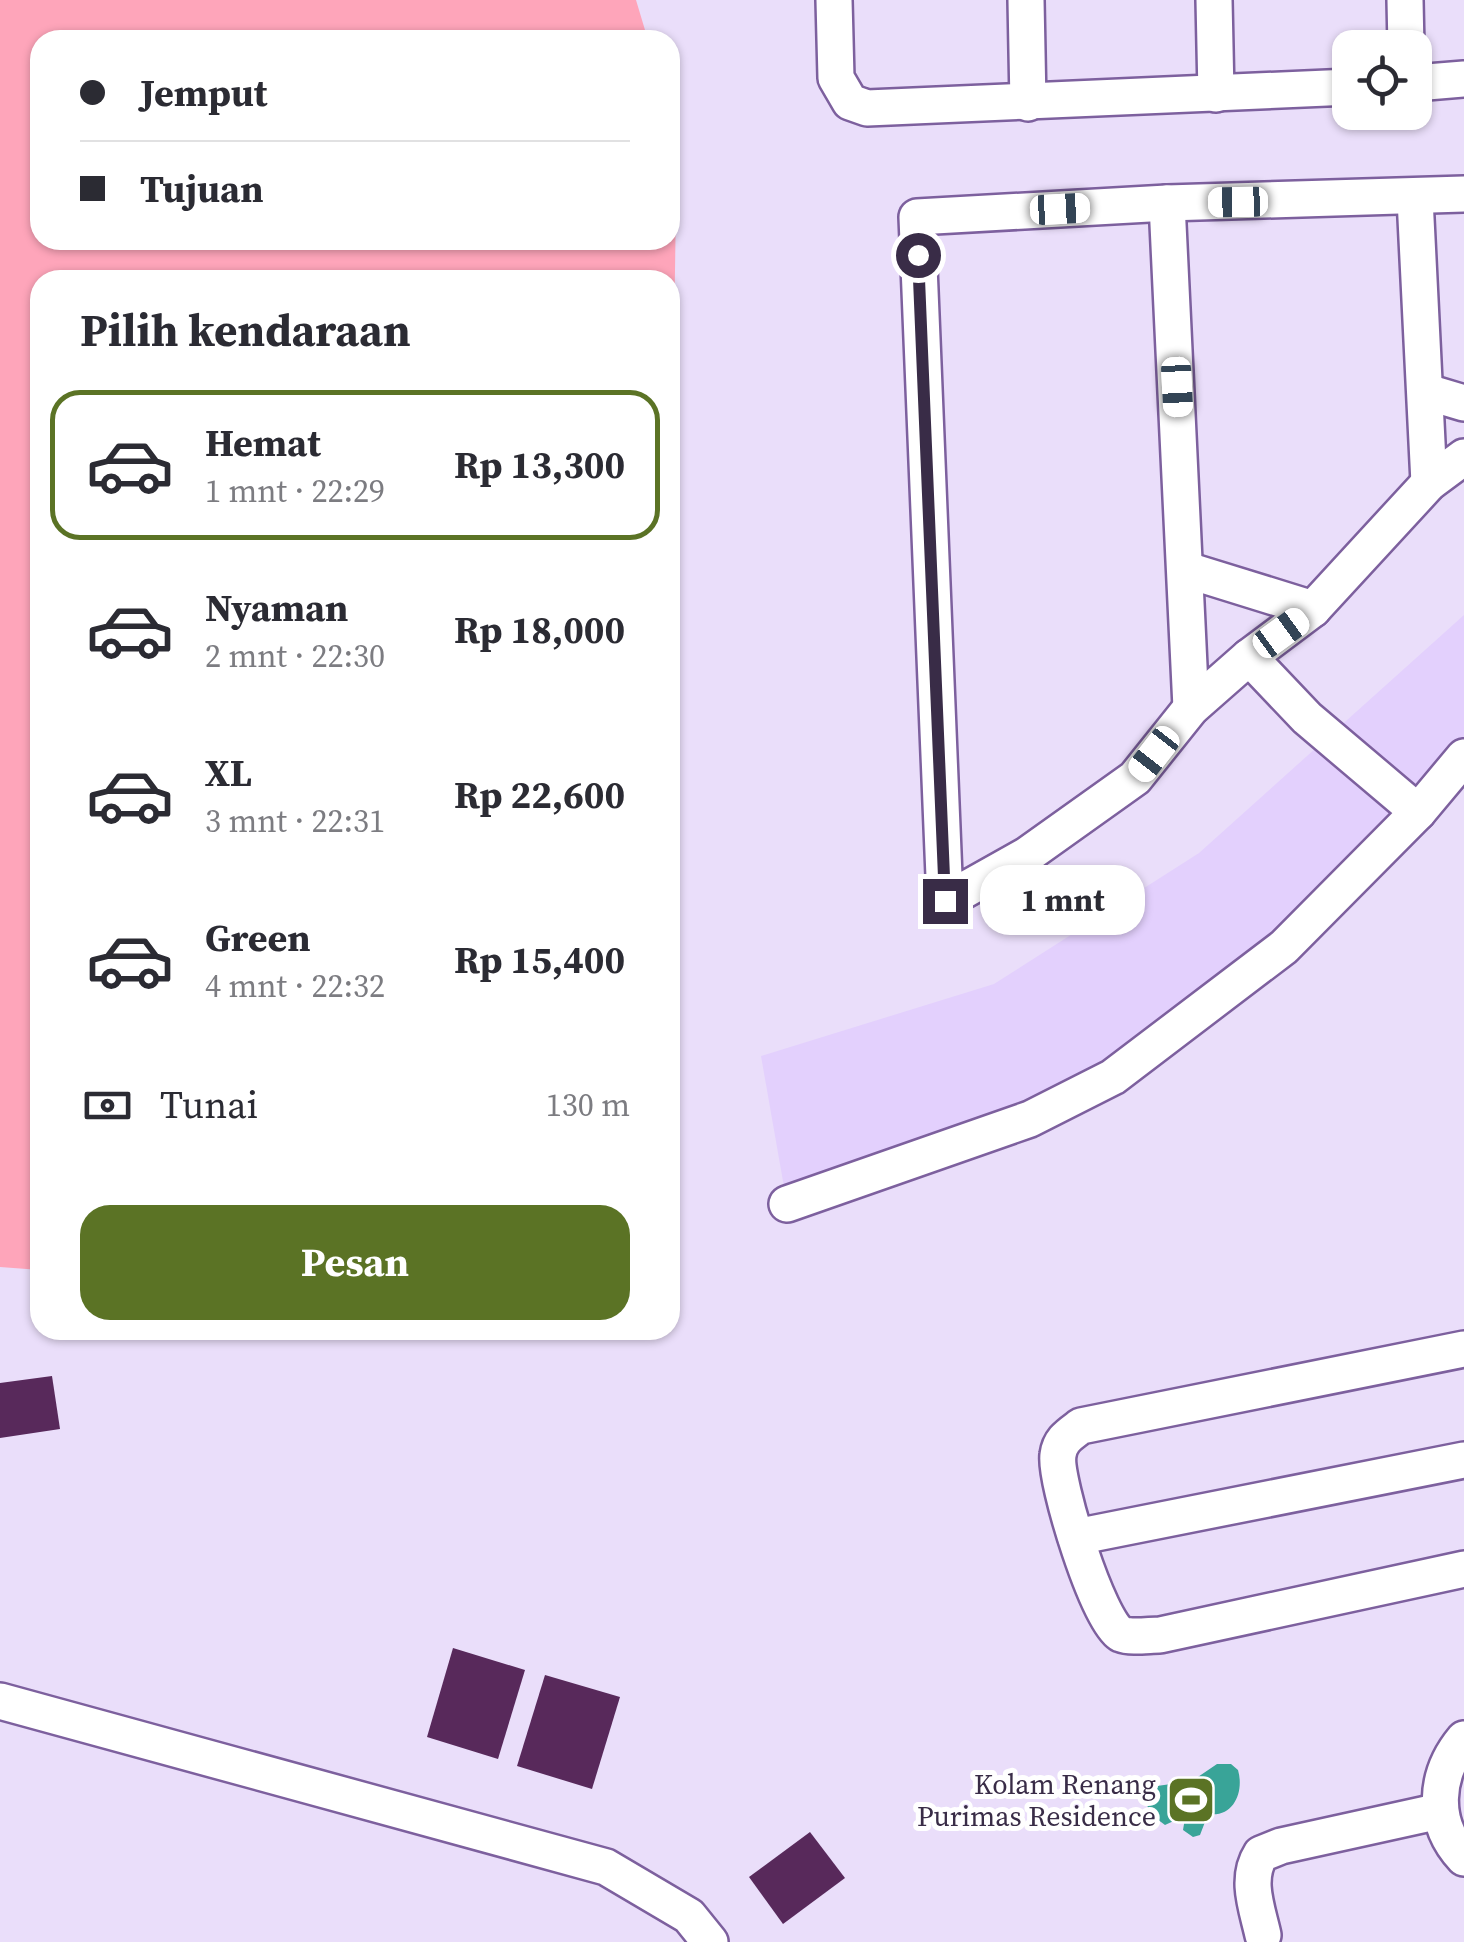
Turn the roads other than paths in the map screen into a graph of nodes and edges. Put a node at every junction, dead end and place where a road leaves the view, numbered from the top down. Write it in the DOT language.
graph roads {
  1 [pos="834,0"];
  2 [pos="1026,0"];
  3 [pos="1214,0"];
  4 [pos="1405,0"];
  5 [pos="1406,30"];
  6 [pos="1464,79"];
  7 [pos="1432,82"];
  8 [pos="1332,88"];
  9 [pos="1216,94"];
  10 [pos="1028,104"];
  11 [pos="1464,194"];
  12 [pos="1415,198"];
  13 [pos="1167,203"];
  14 [pos="1428,392"];
  15 [pos="1464,403"];
  16 [pos="1464,458"];
  17 [pos="1429,483"];
  18 [pos="1187,570"];
  19 [pos="1313,609"];
  20 [pos="1249,657"];
  21 [pos="1191,708"];
  22 [pos="1464,757"];
  23 [pos="1418,812"];
  24 [pos="787,1204"];
  25 [pos="1464,1349"];
  26 [pos="1464,1460"];
  27 [pos="1076,1537"];
  28 [pos="1462,1578"];
  29 [pos="0,1701"];
  30 [pos="1464,1740"];
  31 [pos="1440,1811"];
  32 [pos="1464,1858"];
  33 [pos="1263,1935"];
  34 [pos="710,1942"];
  1 -- 10 [label="street"];
  2 -- 10 [label="street"];
  3 -- 9 [label="street"];
  4 -- 5 [label="street"];
  6 -- 7 [label="street"];
  8 -- 9 [label="street"];
  9 -- 10 [label="street"];
  11 -- 12 [label="street"];
  12 -- 13 [label="street"];
  12 -- 14 [label="street"];
  13 -- 18 [label="street"];
  13 -- 21 [label="street"];
  14 -- 15 [label="street"];
  14 -- 17 [label="street"];
  16 -- 17 [label="street"];
  17 -- 19 [label="street"];
  18 -- 19 [label="street"];
  18 -- 21 [label="street"];
  19 -- 20 [label="street"];
  20 -- 21 [label="street"];
  20 -- 23 [label="street"];
  22 -- 23 [label="street"];
  23 -- 24 [label="street"];
  25 -- 27 [label="street"];
  26 -- 27 [label="street"];
  27 -- 28 [label="street"];
  29 -- 34 [label="street"];
  30 -- 31 [label="street"];
  31 -- 32 [label="street"];
  31 -- 33 [label="street"];
}
